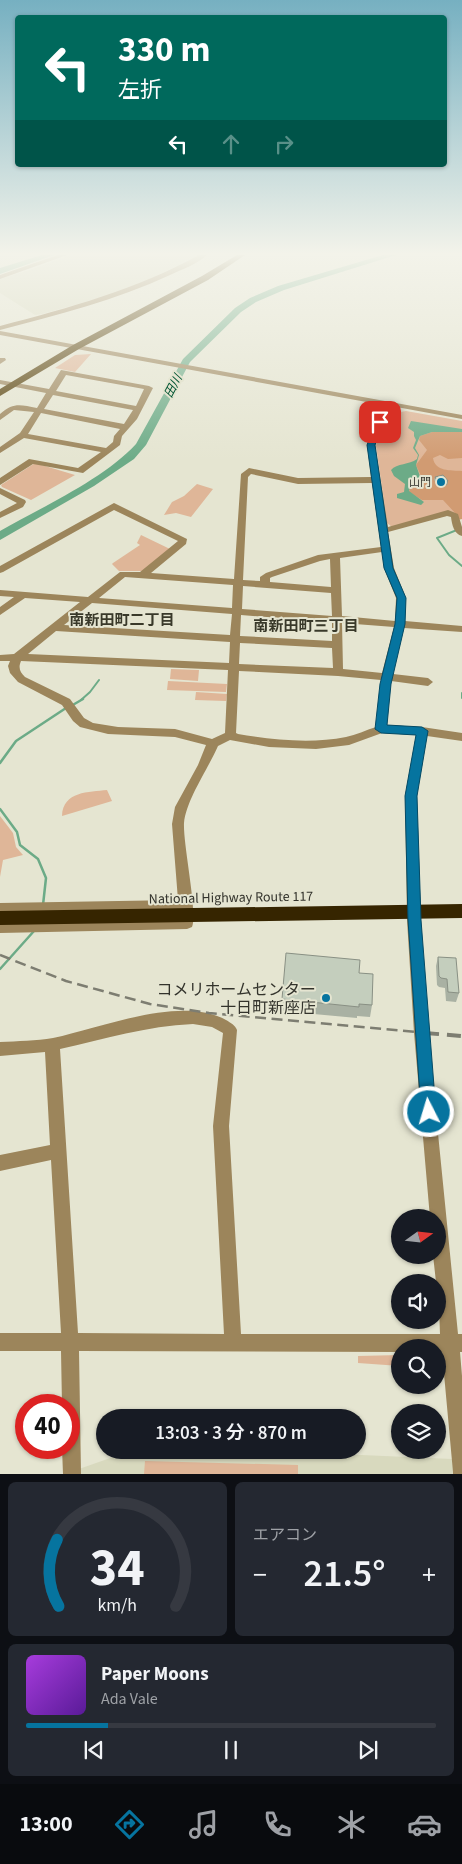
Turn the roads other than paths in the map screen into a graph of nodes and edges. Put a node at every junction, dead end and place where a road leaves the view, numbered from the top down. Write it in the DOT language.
graph roads {
  1 [pos="14,324"];
  2 [pos="119,324"];
  3 [pos="0,328"];
  4 [pos="0,332"];
  5 [pos="76,347"];
  6 [pos="0,382"];
  7 [pos="13,385"];
  8 [pos="50,392"];
  9 [pos="0,393"];
  10 [pos="388,403"];
  11 [pos="138,409"];
  12 [pos="38,411"];
  13 [pos="462,416"];
  14 [pos="0,418"];
  15 [pos="125,428"];
  16 [pos="23,435"];
  17 [pos="0,441"];
  18 [pos="12,444"];
  19 [pos="0,451"];
  20 [pos="108,451"];
  21 [pos="376,480"];
  22 [pos="0,482"];
  23 [pos="0,491"];
  24 [pos="0,516"];
  25 [pos="384,531"];
  26 [pos="462,533"];
  27 [pos="385,549"];
  28 [pos="335,555"];
  29 [pos="0,570"];
  30 [pos="143,575"];
  31 [pos="238,582"];
  32 [pos="265,584"];
  33 [pos="336,590"];
  34 [pos="0,593"];
  35 [pos="23,595"];
  36 [pos="90,599"];
  37 [pos="236,611"];
  38 [pos="0,612"];
  39 [pos="337,618"];
  40 [pos="400,624"];
  41 [pos="54,628"];
  42 [pos="462,629"];
  43 [pos="234,639"];
  44 [pos="337,645"];
  45 [pos="17,657"];
  46 [pos="0,658"];
  47 [pos="232,668"];
  48 [pos="338,672"];
  49 [pos="387,677"];
  50 [pos="428,682"];
  51 [pos="381,729"];
  52 [pos="422,731"];
  53 [pos="230,735"];
  54 [pos="462,737"];
  55 [pos="213,743"];
  56 [pos="187,910"];
  57 [pos="462,911"];
  58 [pos="414,912"];
  59 [pos="4,918"];
  60 [pos="52,1044"];
  61 [pos="0,1049"];
  62 [pos="58,1151"];
  63 [pos="0,1163"];
  64 [pos="0,1342"];
  65 [pos="70,1342"];
  66 [pos="233,1343"];
  67 [pos="456,1343"];
  68 [pos="462,1472"];
  69 [pos="72,1474"];
  1 -- 3 [label="street"];
  2 -- 5 [label="main road"];
  4 -- 5 [label="street"];
  5 -- 7 [label="main road"];
  5 -- 10 [label="street"];
  6 -- 7 [label="street"];
  7 -- 8 [label="street"];
  7 -- 9 [label="main road"];
  8 -- 11 [label="street"];
  8 -- 11 [label="street"];
  8 -- 12 [label="street"];
  10 -- 13 [label="street"];
  10 -- 21 [label="street"];
  11 -- 15 [label="street"];
  12 -- 14 [label="street"];
  12 -- 15 [label="street"];
  12 -- 16 [label="street"];
  15 -- 20 [label="street"];
  16 -- 18 [label="street"];
  16 -- 20 [label="street"];
  17 -- 18 [label="street"];
  18 -- 19 [label="street"];
  20 -- 22 [label="street"];
  21 -- 25 [label="street"];
  21 -- 31 [label="street"];
  23 -- 24 [label="street"];
  25 -- 26 [label="street"];
  25 -- 27 [label="street"];
  27 -- 28 [label="street"];
  27 -- 40 [label="street"];
  28 -- 32 [label="street"];
  28 -- 33 [label="street"];
  29 -- 30 [label="street"];
  30 -- 31 [label="street"];
  30 -- 36 [label="street"];
  31 -- 32 [label="street"];
  31 -- 37 [label="street"];
  32 -- 33 [label="street"];
  33 -- 39 [label="street"];
  34 -- 35 [label="street"];
  35 -- 36 [label="street"];
  35 -- 38 [label="street"];
  36 -- 37 [label="street"];
  36 -- 41 [label="street"];
  37 -- 39 [label="street"];
  37 -- 43 [label="street"];
  39 -- 40 [label="street"];
  39 -- 44 [label="street"];
  40 -- 42 [label="street"];
  40 -- 49 [label="street"];
  41 -- 43 [label="street"];
  41 -- 45 [label="street"];
  43 -- 44 [label="street"];
  43 -- 47 [label="street"];
  44 -- 48 [label="street"];
  45 -- 46 [label="street"];
  45 -- 47 [label="street"];
  45 -- 55 [label="street"];
  47 -- 48 [label="street"];
  47 -- 53 [label="street"];
  48 -- 49 [label="street"];
  49 -- 50 [label="street"];
  49 -- 51 [label="street"];
  51 -- 52 [label="street"];
  51 -- 53 [label="street"];
  52 -- 54 [label="street"];
  52 -- 58 [label="street"];
  53 -- 55 [label="street"];
  55 -- 56 [label="street"];
  56 -- 58 [label="highway, National Highway Route 117"];
  56 -- 59 [label="highway, National Highway Route 117"];
  57 -- 58 [label="highway, National Highway Route 117"];
  58 -- 67 [label="street"];
  60 -- 61 [label="street"];
  60 -- 62 [label="street"];
  60 -- 66 [label="street"];
  62 -- 63 [label="street"];
  62 -- 65 [label="street"];
  64 -- 65 [label="street"];
  65 -- 66 [label="street"];
  65 -- 69 [label="street"];
  66 -- 67 [label="street"];
  67 -- 68 [label="street"];
}
